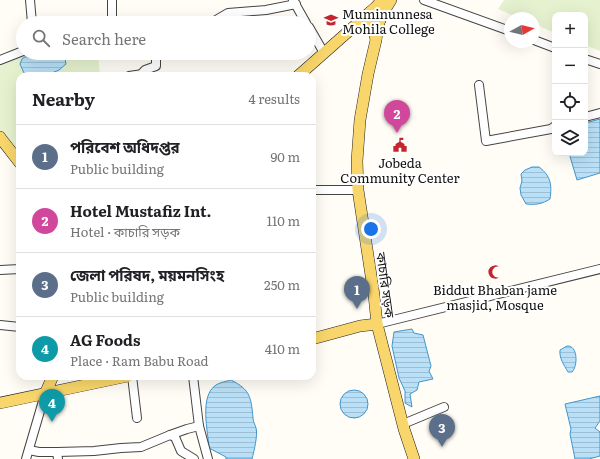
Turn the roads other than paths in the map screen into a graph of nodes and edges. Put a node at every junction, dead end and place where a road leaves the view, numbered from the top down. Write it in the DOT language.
graph roads {
  1 [pos="30,0"];
  2 [pos="112,0"];
  3 [pos="382,0"];
  4 [pos="391,0"];
  5 [pos="424,0"];
  6 [pos="294,2"];
  7 [pos="31,16"];
  8 [pos="112,16"];
  9 [pos="223,16"];
  10 [pos="302,16"];
  11 [pos="372,21"];
  12 [pos="504,29"];
  13 [pos="316,40"];
  14 [pos="540,42"];
  15 [pos="552,47"];
  16 [pos="324,53"];
  17 [pos="16,54"];
  18 [pos="0,60"];
  19 [pos="156,60"];
  20 [pos="588,60"];
  21 [pos="600,64"];
  22 [pos="142,72"];
  23 [pos="303,72"];
  24 [pos="480,85"];
  25 [pos="600,113"];
  26 [pos="588,116"];
  27 [pos="552,128"];
  28 [pos="0,139"];
  29 [pos="16,158"];
  30 [pos="316,190"];
  31 [pos="358,190"];
  32 [pos="16,269"];
  33 [pos="600,269"];
  34 [pos="0,270"];
  35 [pos="377,324"];
  36 [pos="0,325"];
  37 [pos="16,327"];
  38 [pos="316,338"];
  39 [pos="51,380"];
  40 [pos="110,380"];
  41 [pos="132,380"];
  42 [pos="193,380"];
  43 [pos="45,394"];
  44 [pos="0,403"];
  45 [pos="444,407"];
  46 [pos="137,418"];
  47 [pos="403,424"];
  48 [pos="199,426"];
  49 [pos="170,436"];
  50 [pos="29,450"];
  51 [pos="58,456"];
  52 [pos="26,459"];
  53 [pos="194,459"];
  54 [pos="206,459"];
  55 [pos="414,459"];
  1 -- 7 [label="street"];
  2 -- 8 [label="street"];
  3 -- 11 [label="main road"];
  4 -- 11 [label="main road, কাচারি সড়ক"];
  5 -- 12 [label="street"];
  6 -- 9 [label="street"];
  6 -- 10 [label="street"];
  11 -- 16 [label="main road"];
  11 -- 31 [label="main road, কাচারি সড়ক"];
  13 -- 16 [label="street"];
  14 -- 15 [label="street"];
  16 -- 23 [label="main road"];
  17 -- 18 [label="street"];
  19 -- 22 [label="street"];
  20 -- 21 [label="street"];
  24 -- 27 [label="street"];
  25 -- 26 [label="street"];
  28 -- 29 [label="main road"];
  30 -- 31 [label="street"];
  31 -- 35 [label="main road, কাচারি সড়ক"];
  32 -- 34 [label="street"];
  33 -- 35 [label="street"];
  35 -- 38 [label="main road"];
  35 -- 47 [label="main road, কাচারি সড়ক"];
  36 -- 37 [label="street"];
  39 -- 43 [label="main road"];
  40 -- 43 [label="main road"];
  41 -- 46 [label="street"];
  42 -- 48 [label="street"];
  43 -- 44 [label="main road"];
  43 -- 50 [label="street"];
  45 -- 47 [label="street"];
  47 -- 55 [label="main road, কাচারি সড়ক"];
  48 -- 49 [label="street"];
  48 -- 54 [label="street"];
  49 -- 51 [label="street"];
  49 -- 53 [label="street"];
  50 -- 51 [label="street"];
  50 -- 52 [label="street"];
}
